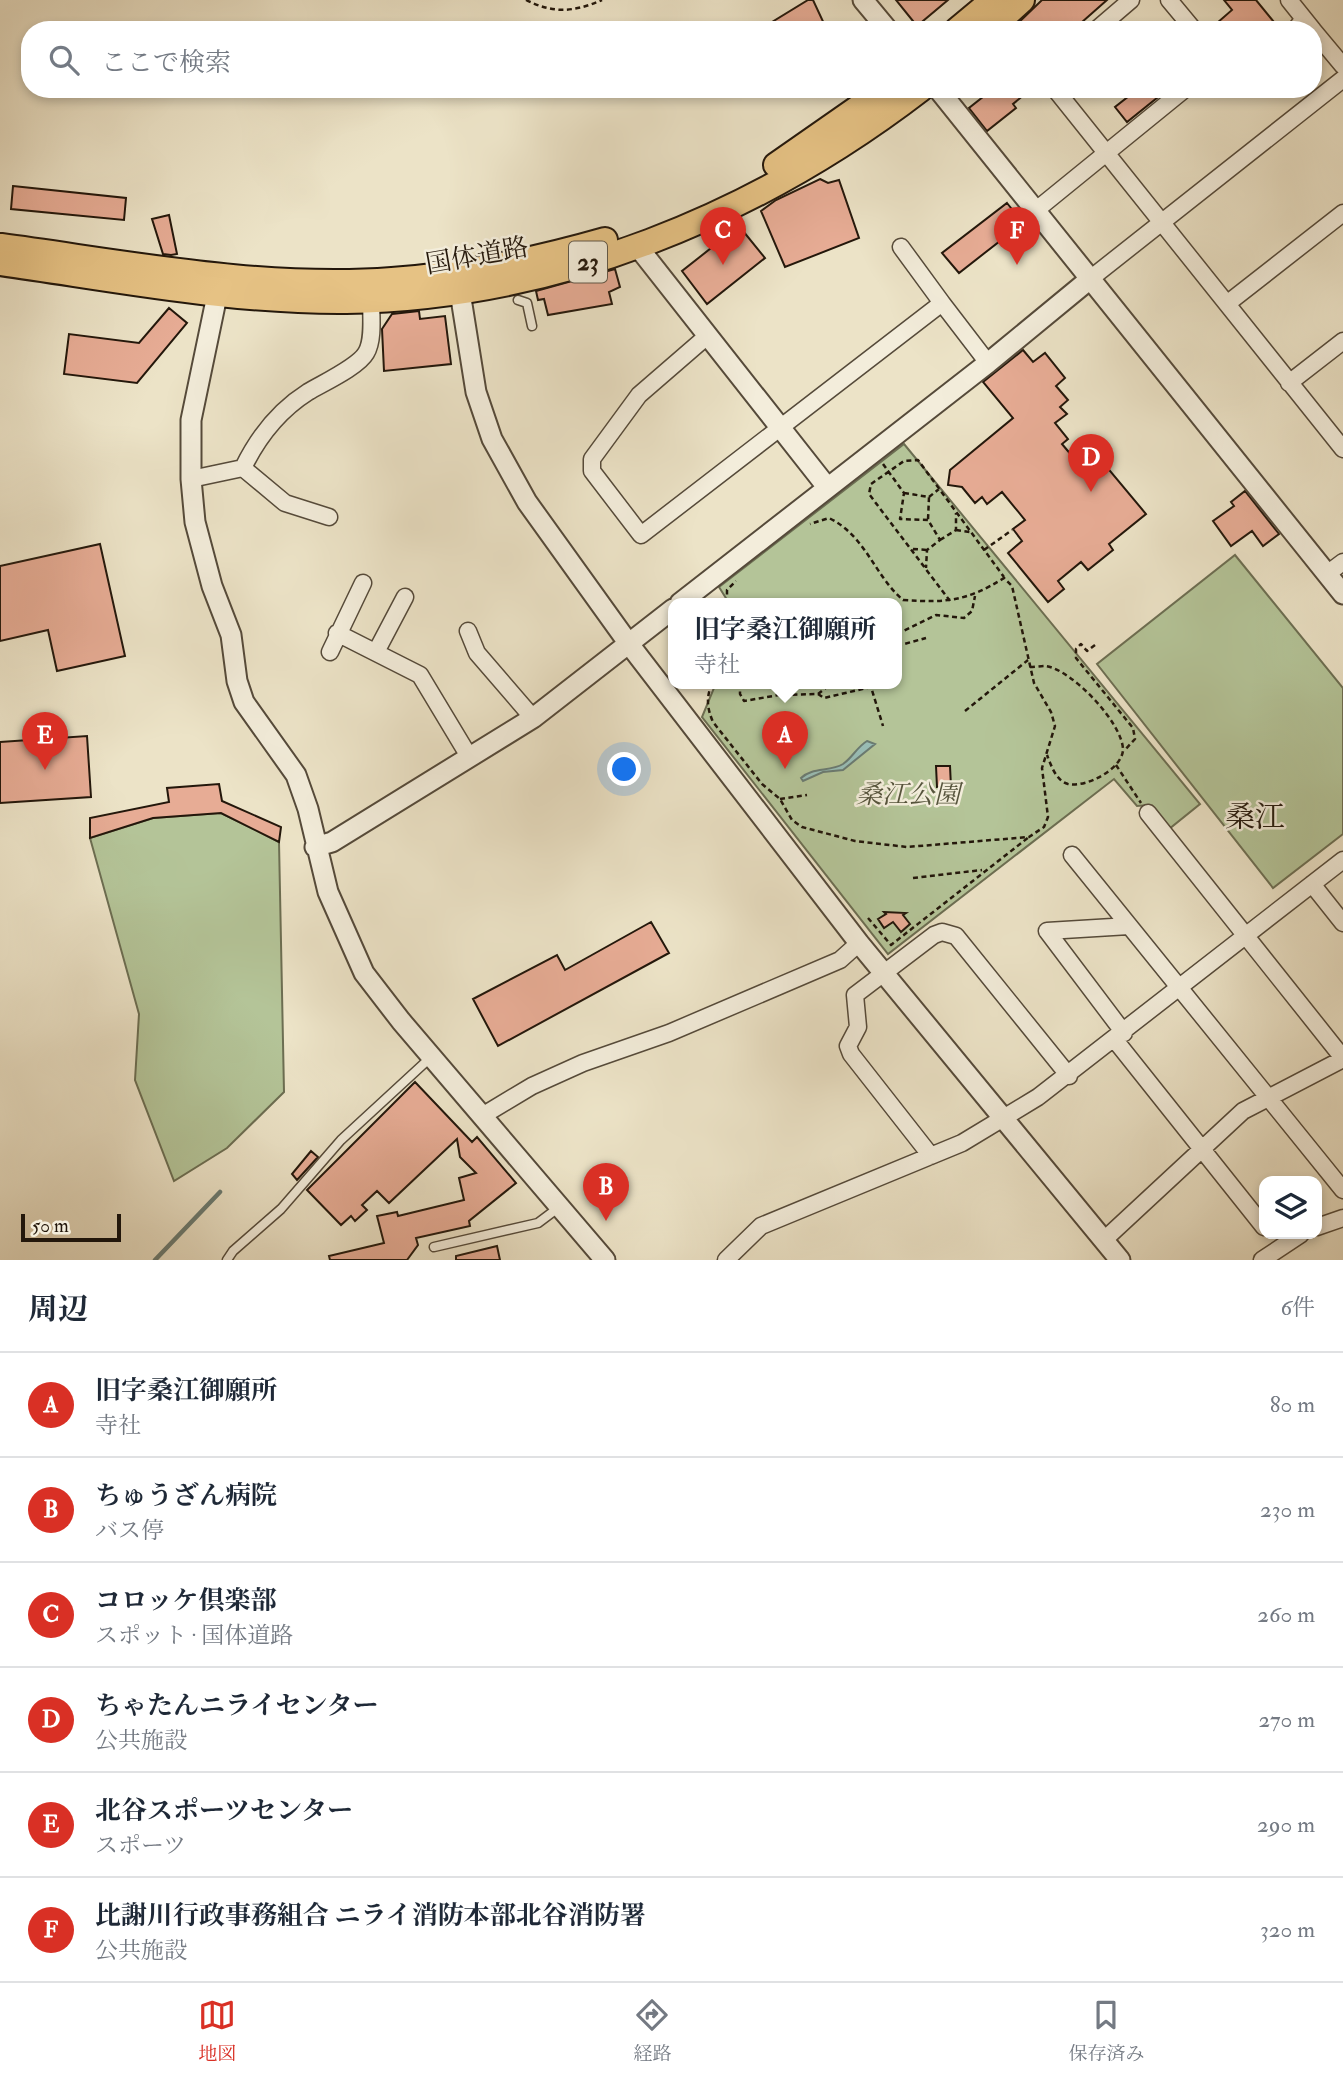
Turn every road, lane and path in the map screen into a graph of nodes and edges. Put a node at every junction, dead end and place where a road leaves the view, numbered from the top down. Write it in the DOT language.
graph roads {
  1 [pos="526,0"];
  2 [pos="601,0"];
  3 [pos="863,0"];
  4 [pos="1022,0"];
  5 [pos="1131,0"];
  6 [pos="1169,0"];
  7 [pos="1295,5"];
  8 [pos="998,20"];
  9 [pos="880,21"];
  10 [pos="1106,21"];
  11 [pos="1186,21"];
  12 [pos="1307,21"];
  13 [pos="1322,41"];
  14 [pos="1343,66"];
  15 [pos="1343,79"];
  16 [pos="1322,96"];
  17 [pos="873,98"];
  18 [pos="908,98"];
  19 [pos="945,98"];
  20 [pos="1062,98"];
  21 [pos="1174,98"];
  22 [pos="1319,98"];
  23 [pos="1107,153"];
  24 [pos="1035,211"];
  25 [pos="1343,213"];
  26 [pos="1164,221"];
  27 [pos="0,246"];
  28 [pos="638,247"];
  29 [pos="901,247"];
  30 [pos="0,262"];
  31 [pos="1090,279"];
  32 [pos="216,284"];
  33 [pos="460,292"];
  34 [pos="371,300"];
  35 [pos="518,300"];
  36 [pos="942,303"];
  37 [pos="1228,303"];
  38 [pos="533,326"];
  39 [pos="706,337"];
  40 [pos="1343,341"];
  41 [pos="988,363"];
  42 [pos="1289,383"];
  43 [pos="778,428"];
  44 [pos="1343,449"];
  45 [pos="878,459"];
  46 [pos="243,468"];
  47 [pos="888,472"];
  48 [pos="191,480"];
  49 [pos="827,487"];
  50 [pos="939,489"];
  51 [pos="904,493"];
  52 [pos="929,497"];
  53 [pos="957,513"];
  54 [pos="329,517"];
  55 [pos="900,519"];
  56 [pos="928,520"];
  57 [pos="892,524"];
  58 [pos="807,525"];
  59 [pos="956,530"];
  60 [pos="1012,530"];
  61 [pos="971,532"];
  62 [pos="940,540"];
  63 [pos="911,549"];
  64 [pos="927,550"];
  65 [pos="984,550"];
  66 [pos="1335,568"];
  67 [pos="926,569"];
  68 [pos="1004,578"];
  69 [pos="738,579"];
  70 [pos="363,583"];
  71 [pos="1343,594"];
  72 [pos="975,596"];
  73 [pos="405,597"];
  74 [pos="686,598"];
  75 [pos="727,598"];
  76 [pos="901,598"];
  77 [pos="902,599"];
  78 [pos="950,601"];
  79 [pos="668,613"];
  80 [pos="468,631"];
  81 [pos="902,632"];
  82 [pos="337,633"];
  83 [pos="926,638"];
  84 [pos="629,644"];
  85 [pos="902,645"];
  86 [pos="1095,645"];
  87 [pos="376,652"];
  88 [pos="330,653"];
  89 [pos="1029,660"];
  90 [pos="1030,667"];
  91 [pos="711,689"];
  92 [pos="740,689"];
  93 [pos="824,689"];
  94 [pos="862,689"];
  95 [pos="872,689"];
  96 [pos="818,694"];
  97 [pos="965,710"];
  98 [pos="533,718"];
  99 [pos="883,726"];
  100 [pos="1123,752"];
  101 [pos="1046,754"];
  102 [pos="470,758"];
  103 [pos="1116,765"];
  104 [pos="807,795"];
  105 [pos="780,799"];
  106 [pos="1148,813"];
  107 [pos="1029,837"];
  108 [pos="315,847"];
  109 [pos="1072,855"];
  110 [pos="1343,860"];
  111 [pos="984,870"];
  112 [pos="913,878"];
  113 [pos="1312,884"];
  114 [pos="868,918"];
  115 [pos="1343,923"];
  116 [pos="1129,926"];
  117 [pos="1246,936"];
  118 [pos="859,943"];
  119 [pos="884,972"];
  120 [pos="1181,989"];
  121 [pos="1119,1037"];
  122 [pos="431,1057"];
  123 [pos="1343,1058"];
  124 [pos="1069,1076"];
  125 [pos="1267,1096"];
  126 [pos="482,1116"];
  127 [pos="1001,1118"];
  128 [pos="1202,1149"];
  129 [pos="931,1156"];
  130 [pos="1343,1190"];
  131 [pos="558,1208"];
  132 [pos="1343,1218"];
  133 [pos="1259,1221"];
  134 [pos="1322,1225"];
  135 [pos="1104,1240"];
  136 [pos="1275,1240"];
  137 [pos="434,1247"];
  138 [pos="1264,1259"];
  139 [pos="227,1260"];
  140 [pos="605,1260"];
  141 [pos="726,1260"];
  142 [pos="1120,1260"];
  1 -- 2 [label="path"];
  3 -- 9 [label="street"];
  4 -- 8 [label="main road"];
  5 -- 10 [label="street"];
  6 -- 11 [label="street"];
  7 -- 12 [label="street"];
  13 -- 14 [label="street"];
  15 -- 16 [label="street"];
  17 -- 32 [label="main road, 国体道路 / 23"];
  18 -- 28 [label="main road, 国体道路 / 23"];
  19 -- 24 [label="street"];
  20 -- 23 [label="street"];
  21 -- 23 [label="street"];
  22 -- 26 [label="street"];
  23 -- 24 [label="street"];
  23 -- 26 [label="street"];
  24 -- 31 [label="street"];
  25 -- 37 [label="street"];
  26 -- 31 [label="street"];
  26 -- 37 [label="street"];
  27 -- 32 [label="main road, 国体道路 / 23"];
  28 -- 33 [label="main road, 国体道路 / 23"];
  28 -- 39 [label="street"];
  29 -- 36 [label="street"];
  30 -- 32 [label="main road, 国体道路 / 23"];
  31 -- 41 [label="street"];
  31 -- 66 [label="street"];
  32 -- 34 [label="main road, 国体道路 / 23"];
  32 -- 48 [label="street"];
  33 -- 34 [label="main road, 国体道路 / 23"];
  33 -- 84 [label="street"];
  34 -- 46 [label="street"];
  35 -- 38 [label="lane"];
  36 -- 41 [label="street"];
  36 -- 43 [label="street"];
  37 -- 42 [label="street"];
  39 -- 43 [label="street"];
  39 -- 43 [label="street"];
  40 -- 42 [label="street"];
  41 -- 49 [label="street"];
  42 -- 44 [label="street"];
  43 -- 49 [label="street"];
  45 -- 47 [label="path"];
  46 -- 48 [label="street"];
  46 -- 54 [label="street"];
  47 -- 50 [label="path"];
  47 -- 51 [label="path"];
  47 -- 57 [label="path"];
  48 -- 108 [label="street"];
  49 -- 74 [label="street"];
  50 -- 52 [label="path"];
  50 -- 53 [label="path"];
  51 -- 52 [label="path"];
  51 -- 55 [label="path"];
  52 -- 56 [label="path"];
  53 -- 59 [label="path"];
  53 -- 61 [label="path"];
  55 -- 56 [label="path"];
  55 -- 57 [label="path"];
  56 -- 62 [label="path"];
  57 -- 63 [label="path"];
  58 -- 76 [label="path"];
  59 -- 61 [label="path"];
  59 -- 62 [label="path"];
  60 -- 65 [label="path"];
  61 -- 65 [label="path"];
  62 -- 64 [label="path"];
  63 -- 64 [label="path"];
  63 -- 67 [label="path"];
  64 -- 67 [label="path"];
  65 -- 68 [label="path"];
  66 -- 71 [label="street"];
  67 -- 78 [label="path"];
  68 -- 72 [label="path"];
  68 -- 89 [label="path"];
  69 -- 75 [label="path"];
  70 -- 82 [label="street"];
  72 -- 78 [label="path"];
  72 -- 81 [label="path"];
  73 -- 87 [label="street"];
  77 -- 78 [label="path"];
  79 -- 84 [label="street"];
  80 -- 98 [label="street"];
  82 -- 87 [label="street"];
  82 -- 88 [label="street"];
  83 -- 85 [label="path"];
  84 -- 98 [label="street"];
  84 -- 118 [label="street"];
  86 -- 100 [label="path"];
  87 -- 102 [label="street"];
  89 -- 90 [label="path"];
  89 -- 97 [label="path"];
  90 -- 100 [label="path"];
  90 -- 101 [label="path"];
  91 -- 105 [label="path"];
  92 -- 96 [label="path"];
  93 -- 96 [label="path"];
  94 -- 96 [label="path"];
  95 -- 99 [label="path"];
  98 -- 102 [label="street"];
  100 -- 103 [label="path"];
  101 -- 103 [label="path"];
  101 -- 107 [label="path"];
  102 -- 108 [label="street"];
  103 -- 106 [label="path"];
  104 -- 105 [label="path"];
  105 -- 107 [label="path"];
  106 -- 117 [label="street"];
  107 -- 111 [label="path"];
  108 -- 122 [label="street"];
  109 -- 116 [label="street"];
  110 -- 113 [label="street"];
  111 -- 112 [label="path"];
  111 -- 114 [label="path"];
  113 -- 115 [label="street"];
  113 -- 117 [label="street"];
  116 -- 120 [label="street"];
  116 -- 121 [label="street"];
  117 -- 120 [label="street"];
  117 -- 123 [label="street"];
  118 -- 119 [label="street"];
  118 -- 126 [label="street"];
  119 -- 124 [label="street"];
  119 -- 127 [label="street"];
  119 -- 129 [label="street"];
  120 -- 121 [label="street"];
  120 -- 125 [label="street"];
  121 -- 124 [label="street"];
  121 -- 128 [label="street"];
  122 -- 126 [label="street"];
  122 -- 139 [label="lane"];
  123 -- 125 [label="street"];
  124 -- 127 [label="street"];
  125 -- 128 [label="street"];
  125 -- 130 [label="street"];
  126 -- 131 [label="street"];
  127 -- 129 [label="street"];
  127 -- 135 [label="street"];
  128 -- 133 [label="street"];
  128 -- 135 [label="street"];
  129 -- 141 [label="street"];
  131 -- 137 [label="lane"];
  131 -- 140 [label="street"];
  132 -- 134 [label="street"];
  135 -- 142 [label="street"];
  136 -- 138 [label="street"];
}
